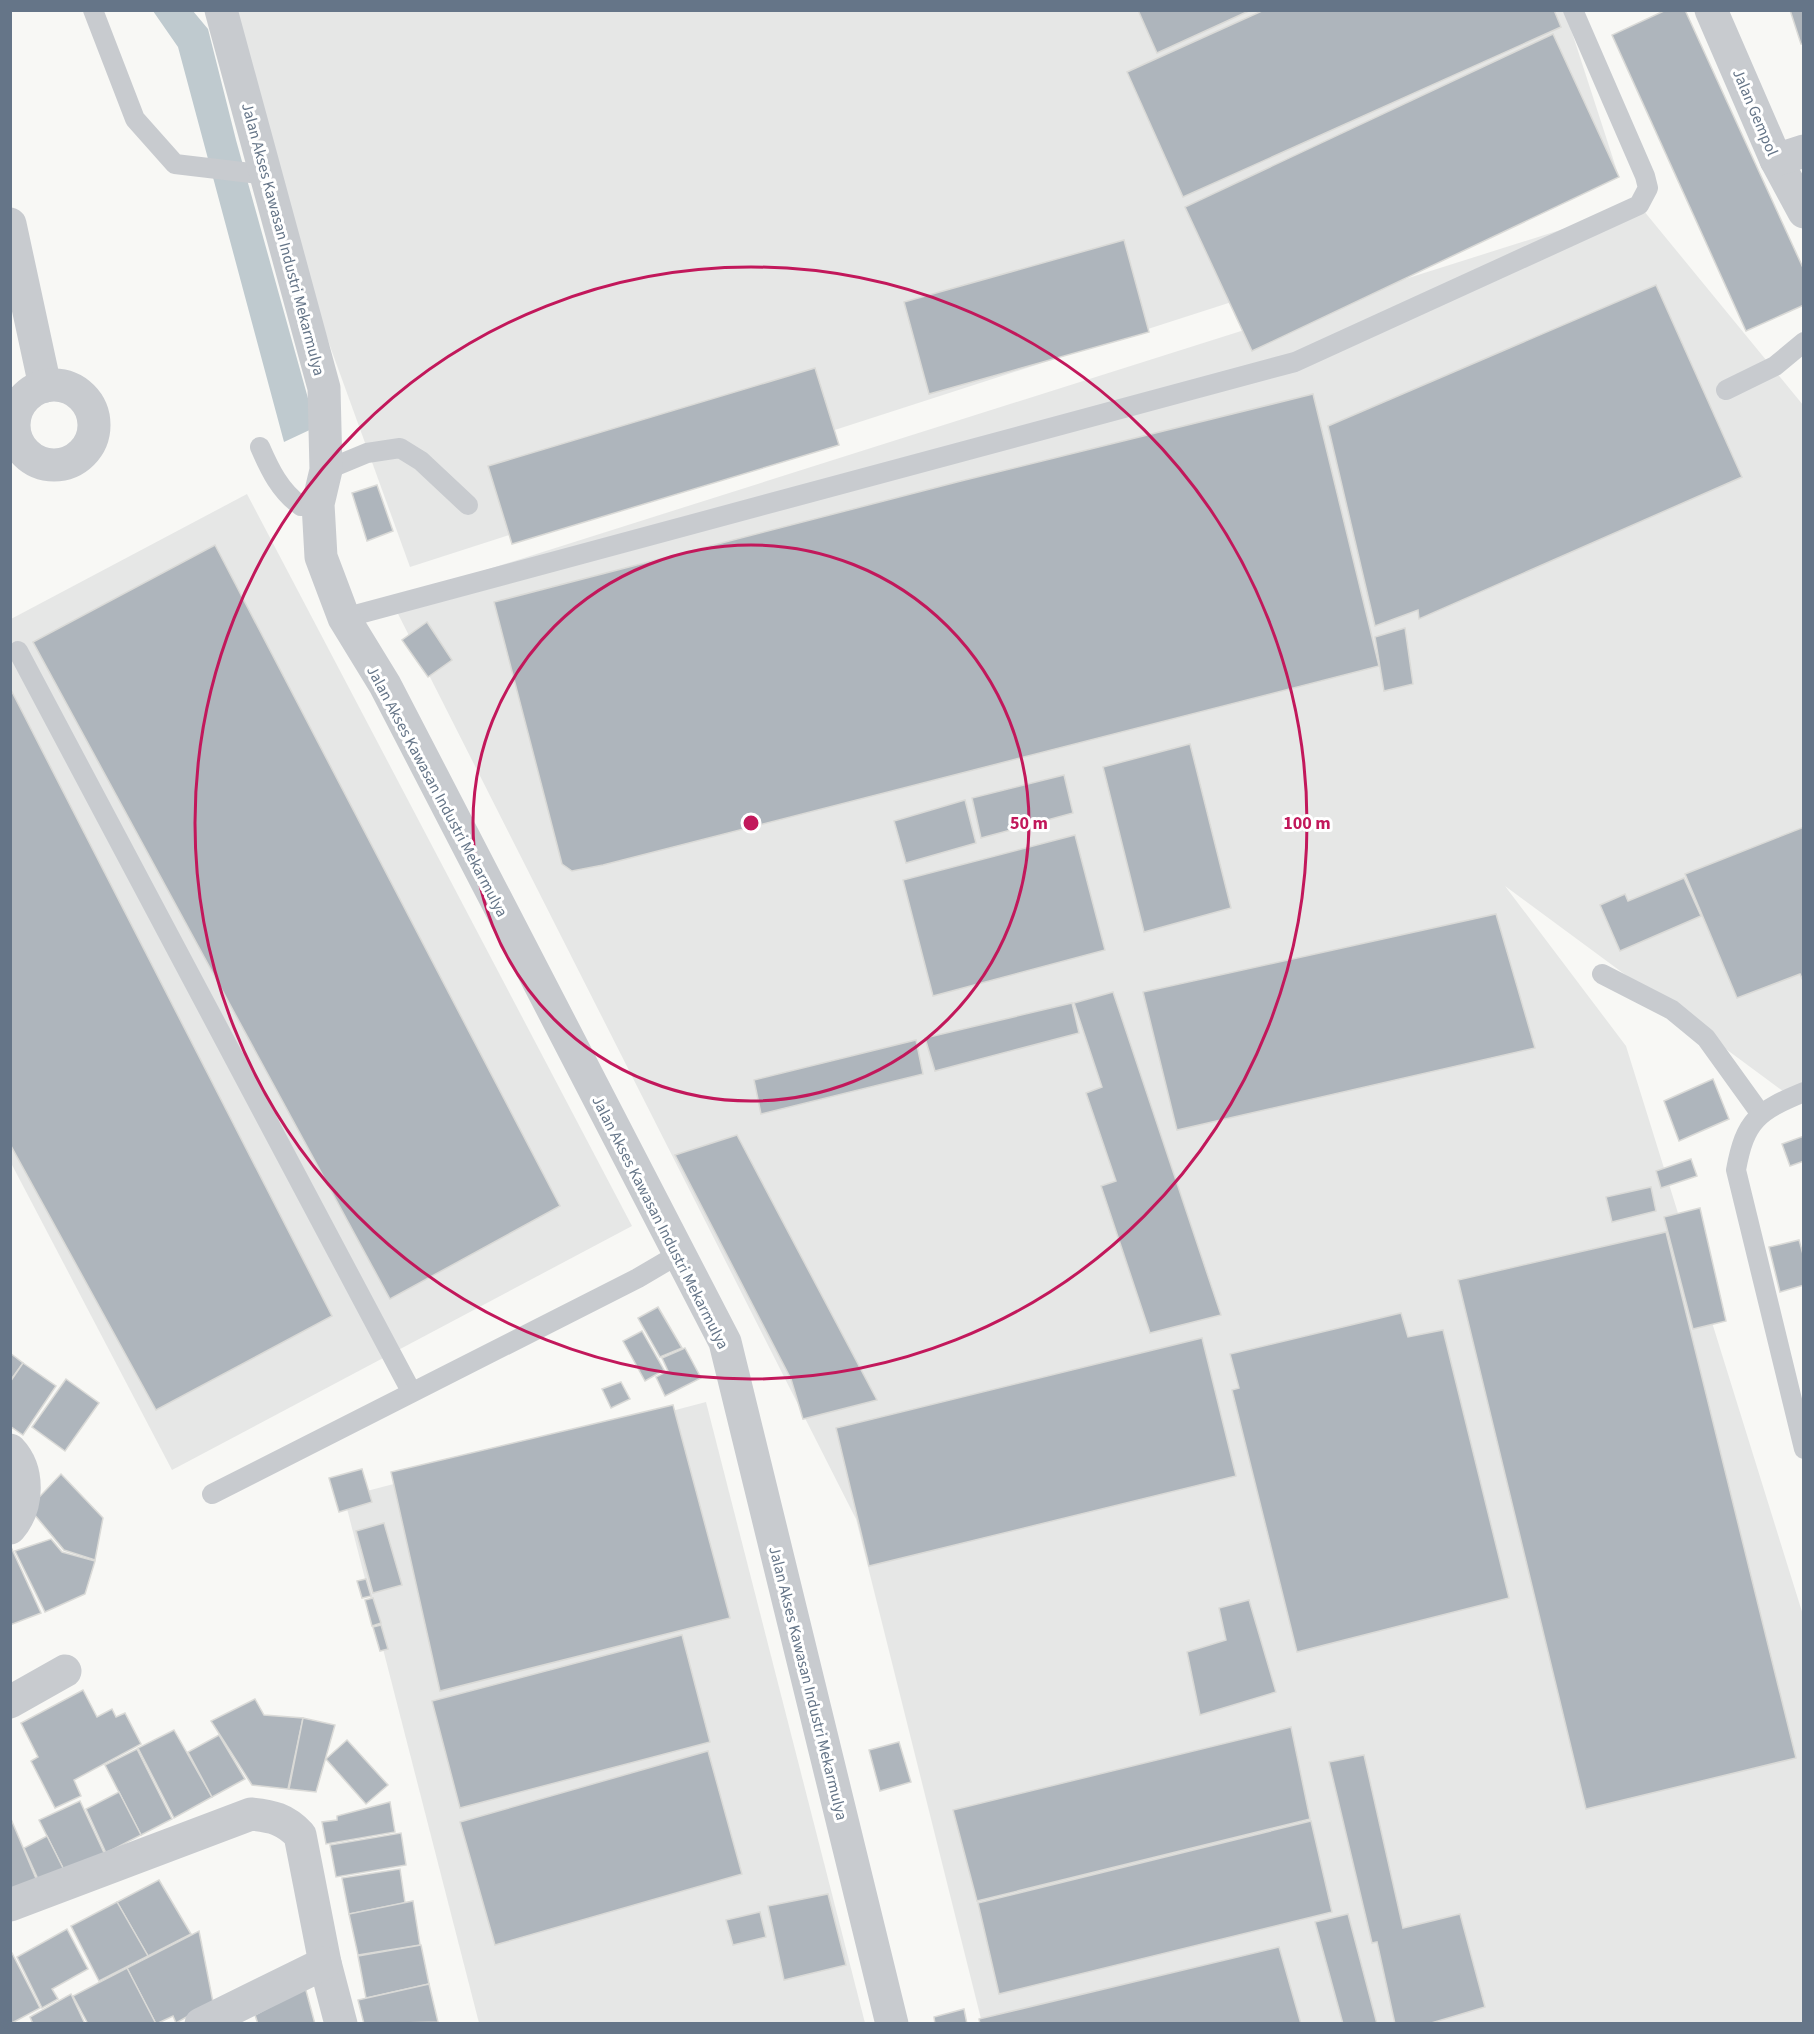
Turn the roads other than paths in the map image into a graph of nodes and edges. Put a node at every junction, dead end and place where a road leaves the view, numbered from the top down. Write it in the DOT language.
graph roads {
  1 [pos="93,10"];
  2 [pos="221,10"];
  3 [pos="1573,10"];
  4 [pos="1711,10"];
  5 [pos="1790,155"];
  6 [pos="268,175"];
  7 [pos="1803,212"];
  8 [pos="10,224"];
  9 [pos="1803,342"];
  10 [pos="45,386"];
  11 [pos="1726,390"];
  12 [pos="13,410"];
  13 [pos="260,447"];
  14 [pos="326,470"];
  15 [pos="318,504"];
  16 [pos="468,505"];
  17 [pos="344,618"];
  18 [pos="18,651"];
  19 [pos="1602,974"];
  20 [pos="1803,1092"];
  21 [pos="1760,1113"];
  22 [pos="679,1254"];
  23 [pos="411,1391"];
  24 [pos="1803,1449"];
  25 [pos="10,1450"];
  26 [pos="212,1494"];
  27 [pos="16,1516"];
  28 [pos="65,1671"];
  29 [pos="10,1702"];
  30 [pos="10,1905"];
  31 [pos="325,1964"];
  32 [pos="201,2024"];
  33 [pos="341,2024"];
  34 [pos="892,2024"];
  1 -- 6 [label="lane"];
  2 -- 6 [label="street, Jalan Akses Kawasan Industri Mekarmulya"];
  3 -- 17 [label="lane"];
  4 -- 5 [label="street, Jalan Gempol"];
  5 -- 7 [label="street, Jalan Gempol"];
  6 -- 14 [label="street, Jalan Akses Kawasan Industri Mekarmulya"];
  8 -- 10 [label="street"];
  9 -- 11 [label="lane"];
  10 -- 12 [label="street"];
  10 -- 12 [label="street"];
  13 -- 15 [label="lane"];
  14 -- 15 [label="street, Jalan Akses Kawasan Industri Mekarmulya"];
  14 -- 16 [label="lane"];
  15 -- 17 [label="street, Jalan Akses Kawasan Industri Mekarmulya"];
  17 -- 22 [label="street, Jalan Akses Kawasan Industri Mekarmulya"];
  18 -- 23 [label="lane"];
  19 -- 21 [label="lane"];
  20 -- 21 [label="lane"];
  21 -- 24 [label="lane"];
  22 -- 23 [label="lane"];
  22 -- 34 [label="street, Jalan Akses Kawasan Industri Mekarmulya"];
  23 -- 26 [label="lane"];
  25 -- 27 [label="street"];
  28 -- 29 [label="street"];
  30 -- 31 [label="street"];
  31 -- 32 [label="street"];
  31 -- 33 [label="street"];
}
